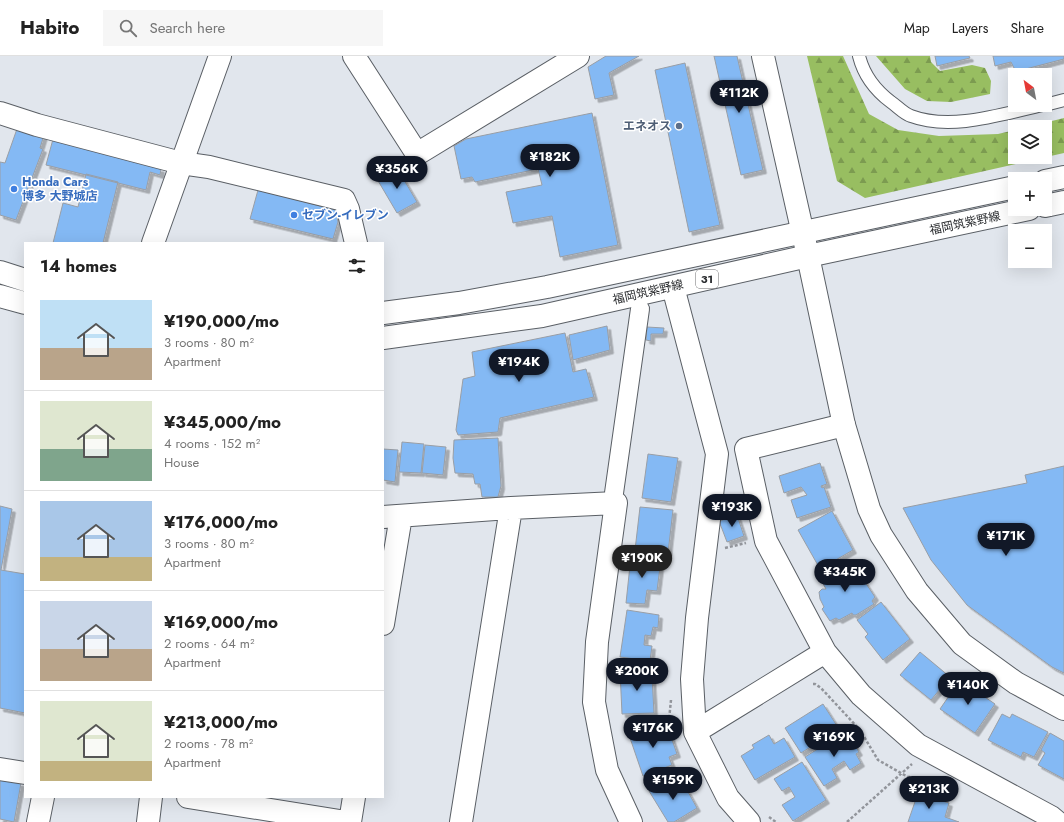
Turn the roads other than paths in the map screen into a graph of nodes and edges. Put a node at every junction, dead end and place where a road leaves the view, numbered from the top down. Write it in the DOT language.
graph roads {
  1 [pos="220,56"];
  2 [pos="578,56"];
  3 [pos="763,56"];
  4 [pos="859,56"];
  5 [pos="361,58"];
  6 [pos="1064,100"];
  7 [pos="1052,103"];
  8 [pos="1011,112"];
  9 [pos="0,113"];
  10 [pos="181,162"];
  11 [pos="1064,177"];
  12 [pos="1052,180"];
  13 [pos="1008,188"];
  14 [pos="1064,202"];
  15 [pos="1052,205"];
  16 [pos="1008,213"];
  17 [pos="803,232"];
  18 [pos="153,242"];
  19 [pos="356,242"];
  20 [pos="808,256"];
  21 [pos="0,272"];
  22 [pos="24,280"];
  23 [pos="674,286"];
  24 [pos="0,296"];
  25 [pos="24,303"];
  26 [pos="640,309"];
  27 [pos="384,312"];
  28 [pos="384,338"];
  29 [pos="844,425"];
  30 [pos="746,449"];
  31 [pos="716,454"];
  32 [pos="614,494"];
  33 [pos="511,508"];
  34 [pos="392,516"];
  35 [pos="384,612"];
  36 [pos="825,652"];
  37 [pos="1064,709"];
  38 [pos="695,732"];
  39 [pos="0,769"];
  40 [pos="24,773"];
  41 [pos="43,798"];
  42 [pos="151,798"];
  43 [pos="193,798"];
  44 [pos="354,798"];
  45 [pos="248,808"];
  46 [pos="759,819"];
  47 [pos="38,822"];
  48 [pos="148,822"];
  49 [pos="346,822"];
  50 [pos="350,822"];
  51 [pos="461,822"];
  52 [pos="631,822"];
  53 [pos="1057,822"];
  1 -- 10 [label="street"];
  2 -- 5 [label="street"];
  3 -- 17 [label="street"];
  4 -- 8 [label="lane"];
  6 -- 7 [label="lane"];
  9 -- 10 [label="street"];
  10 -- 18 [label="street"];
  10 -- 19 [label="street"];
  11 -- 12 [label="street"];
  13 -- 17 [label="street, 福岡筑紫野線 / 31"];
  14 -- 15 [label="street"];
  16 -- 20 [label="street, 福岡筑紫野線 / 31"];
  17 -- 20 [label="street"];
  17 -- 27 [label="street, 福岡筑紫野線 / 31"];
  20 -- 23 [label="street, 福岡筑紫野線 / 31"];
  20 -- 29 [label="street"];
  21 -- 22 [label="street"];
  23 -- 28 [label="street, 福岡筑紫野線 / 31"];
  23 -- 31 [label="street"];
  24 -- 25 [label="street"];
  26 -- 32 [label="street"];
  29 -- 30 [label="street"];
  29 -- 37 [label="street"];
  30 -- 31 [label="street"];
  30 -- 36 [label="street"];
  31 -- 38 [label="street"];
  33 -- 34 [label="street"];
  33 -- 51 [label="street"];
  33 -- 52 [label="street"];
  34 -- 35 [label="street"];
  36 -- 38 [label="street"];
  36 -- 53 [label="street"];
  38 -- 46 [label="street"];
  39 -- 40 [label="street"];
  41 -- 47 [label="street"];
  42 -- 48 [label="street"];
  43 -- 45 [label="street"];
  44 -- 50 [label="street"];
  45 -- 49 [label="street"];
}
